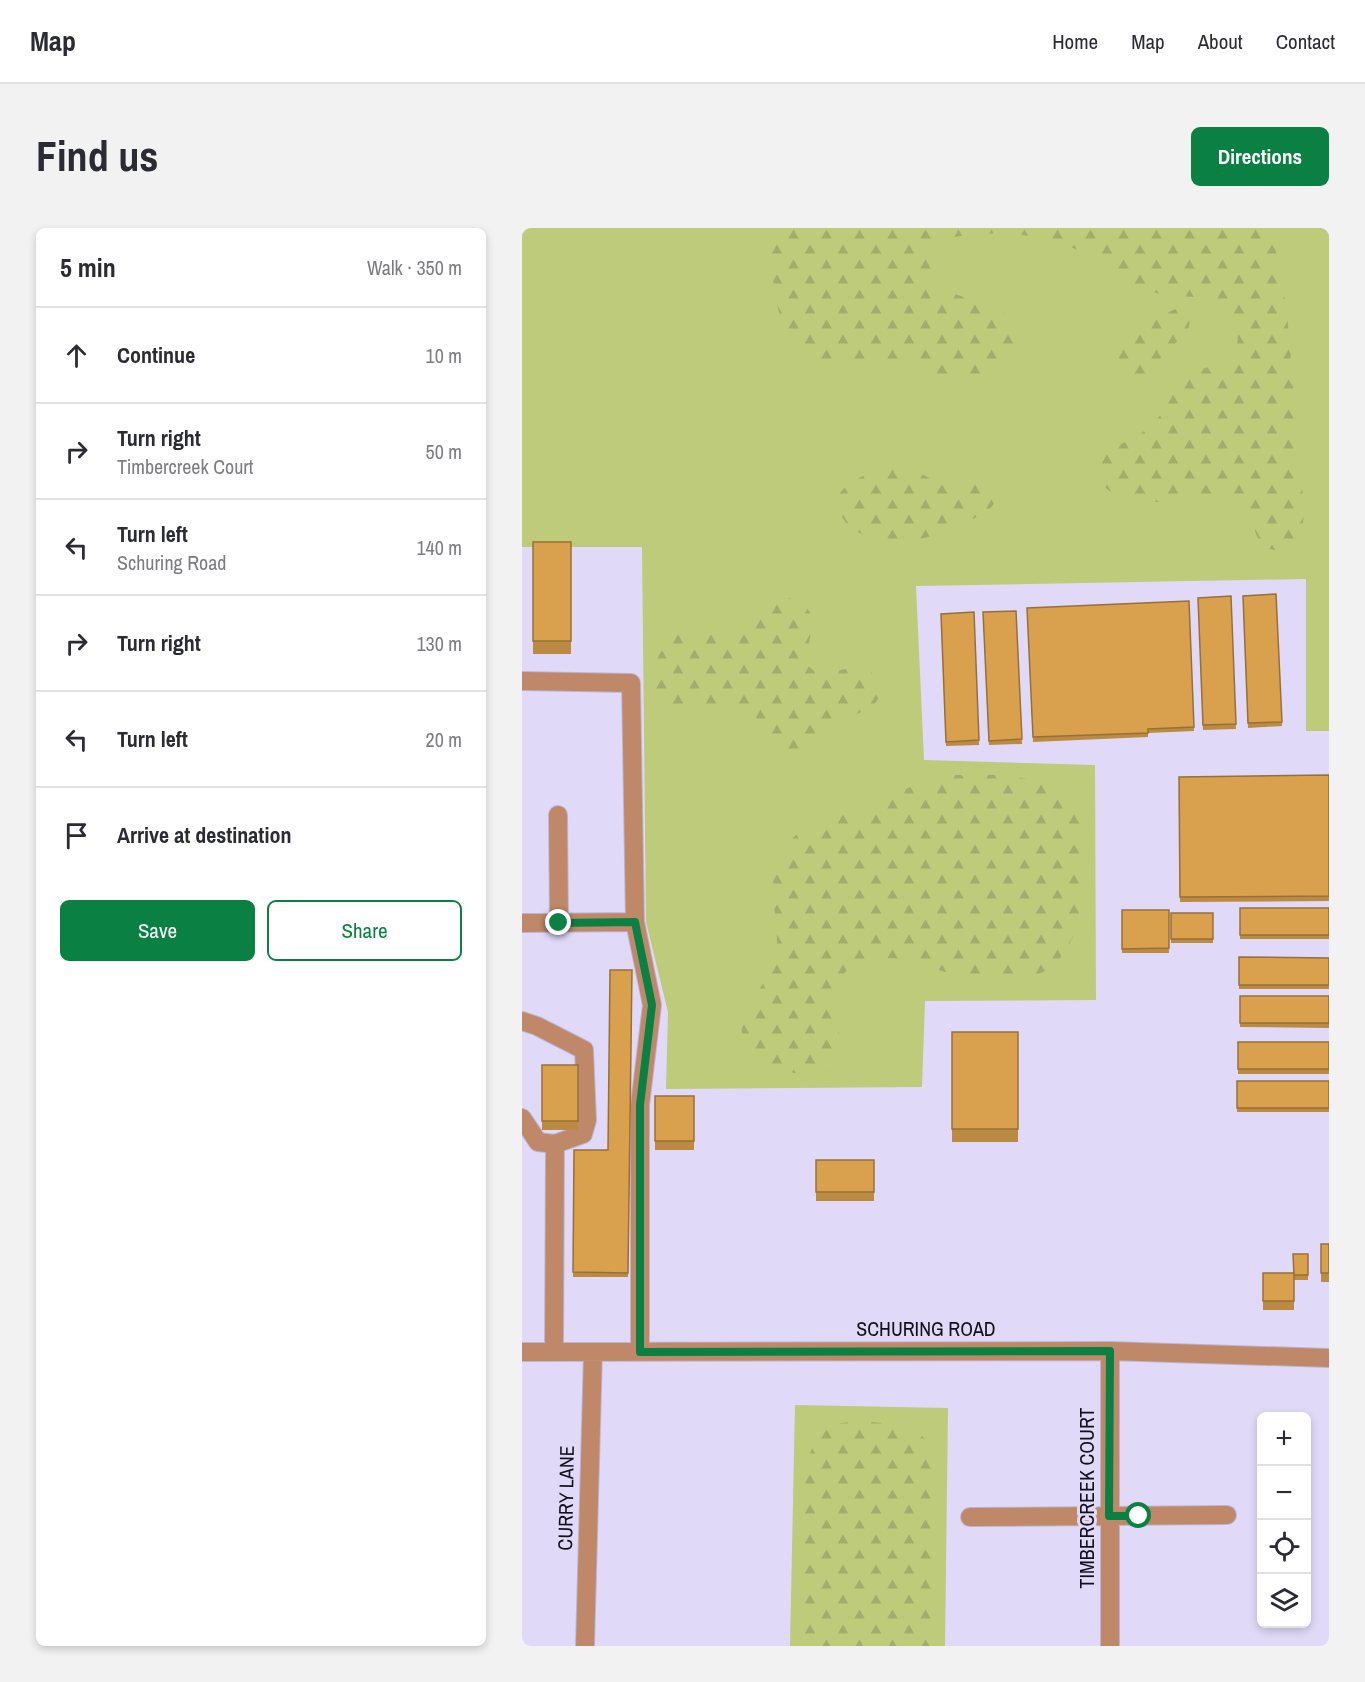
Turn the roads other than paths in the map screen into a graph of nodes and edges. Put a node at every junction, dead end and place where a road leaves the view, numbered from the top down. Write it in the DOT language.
graph roads {
  1 [pos="522,681"];
  2 [pos="558,815"];
  3 [pos="635,922"];
  4 [pos="522,923"];
  5 [pos="559,923"];
  6 [pos="522,1022"];
  7 [pos="522,1118"];
  8 [pos="555,1143"];
  9 [pos="1110,1351"];
  10 [pos="522,1352"];
  11 [pos="554,1352"];
  12 [pos="593,1352"];
  13 [pos="640,1352"];
  14 [pos="1329,1358"];
  15 [pos="1227,1515"];
  16 [pos="1109,1516"];
  17 [pos="970,1517"];
  18 [pos="585,1646"];
  19 [pos="1110,1646"];
  1 -- 3 [label="street"];
  2 -- 5 [label="street"];
  3 -- 5 [label="street"];
  3 -- 13 [label="street"];
  4 -- 5 [label="street"];
  6 -- 8 [label="street"];
  7 -- 8 [label="street"];
  8 -- 11 [label="street"];
  9 -- 13 [label="street, SCHURING ROAD"];
  9 -- 14 [label="street, SCHURING ROAD"];
  9 -- 16 [label="street, TIMBERCREEK COURT"];
  10 -- 11 [label="street, SCHURING ROAD"];
  11 -- 12 [label="street, SCHURING ROAD"];
  12 -- 13 [label="street, SCHURING ROAD"];
  12 -- 18 [label="street, CURRY LANE"];
  15 -- 16 [label="street"];
  16 -- 17 [label="street"];
  16 -- 19 [label="street, TIMBERCREEK COURT"];
}
